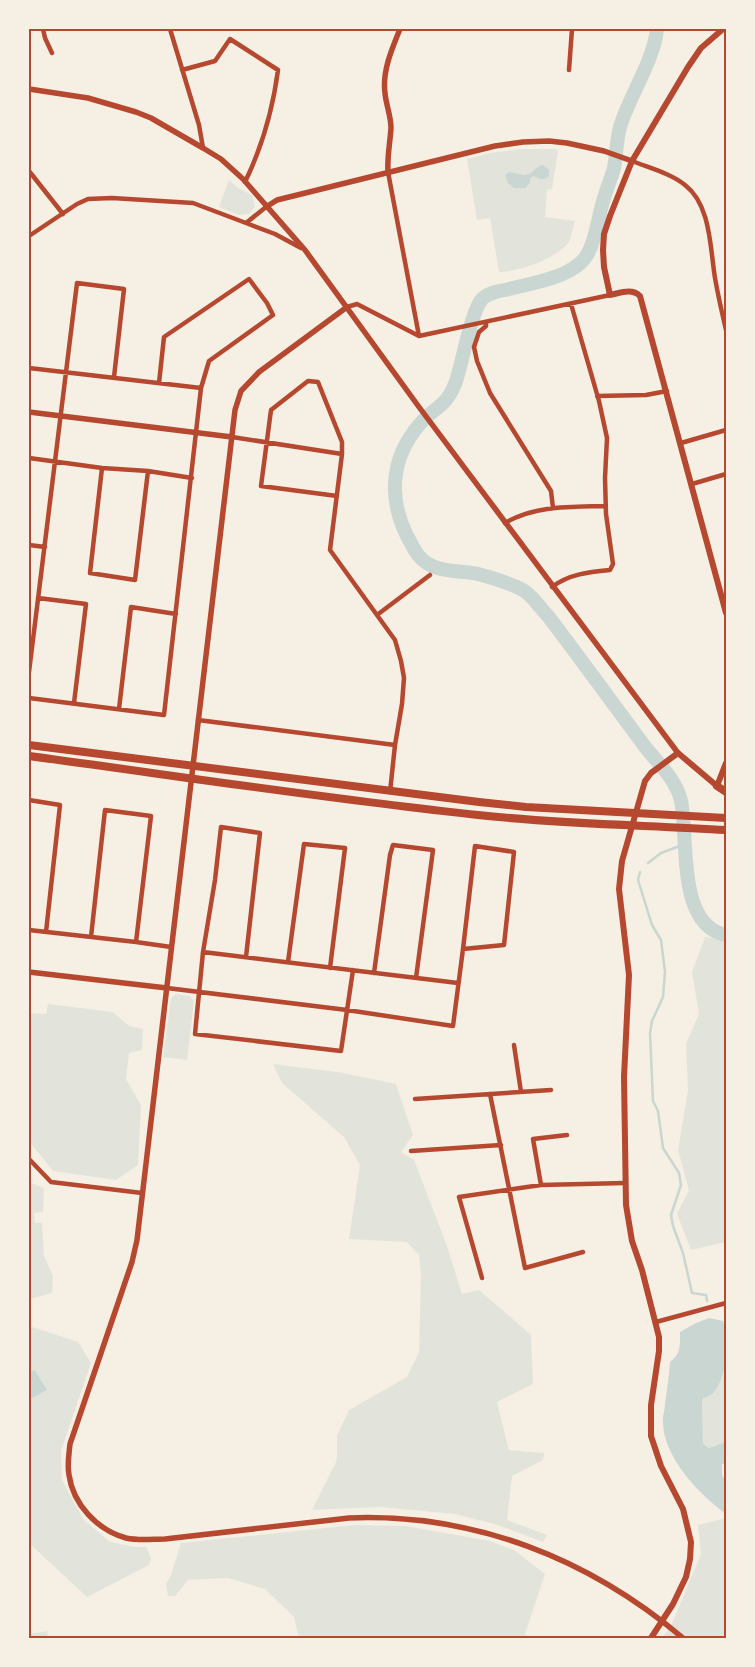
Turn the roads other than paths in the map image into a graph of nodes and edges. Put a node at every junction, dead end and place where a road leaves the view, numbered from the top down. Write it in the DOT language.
graph roads {
  1 [pos="43,29"];
  2 [pos="170,29"];
  3 [pos="400,29"];
  4 [pos="572,29"];
  5 [pos="722,29"];
  6 [pos="52,53"];
  7 [pos="182,70"];
  8 [pos="569,70"];
  9 [pos="29,89"];
  10 [pos="203,148"];
  11 [pos="632,161"];
  12 [pos="29,171"];
  13 [pos="388,172"];
  14 [pos="245,182"];
  15 [pos="266,207"];
  16 [pos="63,214"];
  17 [pos="246,223"];
  18 [pos="29,236"];
  19 [pos="305,250"];
  20 [pos="610,295"];
  21 [pos="571,304"];
  22 [pos="346,308"];
  23 [pos="486,323"];
  24 [pos="726,330"];
  25 [pos="419,336"];
  26 [pos="29,368"];
  27 [pos="66,372"];
  28 [pos="114,377"];
  29 [pos="159,383"];
  30 [pos="202,388"];
  31 [pos="667,391"];
  32 [pos="597,396"];
  33 [pos="29,412"];
  34 [pos="59,416"];
  35 [pos="726,430"];
  36 [pos="197,432"];
  37 [pos="232,437"];
  38 [pos="267,442"];
  39 [pos="681,443"];
  40 [pos="342,454"];
  41 [pos="29,458"];
  42 [pos="54,461"];
  43 [pos="102,468"];
  44 [pos="148,471"];
  45 [pos="726,474"];
  46 [pos="192,478"];
  47 [pos="692,484"];
  48 [pos="337,496"];
  49 [pos="605,506"];
  50 [pos="553,508"];
  51 [pos="505,523"];
  52 [pos="29,545"];
  53 [pos="45,547"];
  54 [pos="430,575"];
  55 [pos="552,587"];
  56 [pos="38,598"];
  57 [pos="726,613"];
  58 [pos="176,614"];
  59 [pos="377,615"];
  60 [pos="29,672"];
  61 [pos="29,698"];
  62 [pos="74,704"];
  63 [pos="119,709"];
  64 [pos="198,720"];
  65 [pos="29,745"];
  66 [pos="395,745"];
  67 [pos="678,753"];
  68 [pos="29,756"];
  69 [pos="726,763"];
  70 [pos="193,766"];
  71 [pos="192,778"];
  72 [pos="717,786"];
  73 [pos="390,792"];
  74 [pos="726,792"];
  75 [pos="29,800"];
  76 [pos="635,813"];
  77 [pos="726,818"];
  78 [pos="632,825"];
  79 [pos="726,830"];
  80 [pos="29,930"];
  81 [pos="46,932"];
  82 [pos="91,937"];
  83 [pos="136,942"];
  84 [pos="171,947"];
  85 [pos="463,949"];
  86 [pos="203,952"];
  87 [pos="246,957"];
  88 [pos="288,962"];
  89 [pos="330,968"];
  90 [pos="353,970"];
  91 [pos="29,972"];
  92 [pos="374,973"];
  93 [pos="416,978"];
  94 [pos="458,983"];
  95 [pos="167,988"];
  96 [pos="200,993"];
  97 [pos="347,1010"];
  98 [pos="514,1044"];
  99 [pos="551,1090"];
  100 [pos="521,1092"];
  101 [pos="490,1094"];
  102 [pos="415,1099"];
  103 [pos="567,1135"];
  104 [pos="500,1145"];
  105 [pos="411,1151"];
  106 [pos="29,1159"];
  107 [pos="625,1183"];
  108 [pos="541,1185"];
  109 [pos="509,1190"];
  110 [pos="142,1193"];
  111 [pos="583,1252"];
  112 [pos="482,1278"];
  113 [pos="726,1303"];
  114 [pos="656,1322"];
  115 [pos="662,1620"];
  116 [pos="652,1638"];
  117 [pos="683,1638"];
  1 -- 6 [label="street"];
  2 -- 7 [label="street"];
  3 -- 13 [label="street"];
  4 -- 8 [label="street"];
  5 -- 11 [label="main road"];
  7 -- 10 [label="street"];
  7 -- 14 [label="street"];
  9 -- 10 [label="street"];
  10 -- 14 [label="street"];
  11 -- 13 [label="street"];
  11 -- 20 [label="main road"];
  11 -- 24 [label="street"];
  12 -- 16 [label="street"];
  13 -- 15 [label="street"];
  13 -- 25 [label="street"];
  14 -- 15 [label="street"];
  15 -- 17 [label="street"];
  15 -- 19 [label="street"];
  16 -- 17 [label="street"];
  16 -- 18 [label="street"];
  17 -- 19 [label="street"];
  19 -- 22 [label="street"];
  20 -- 21 [label="street"];
  20 -- 31 [label="main road"];
  21 -- 23 [label="street"];
  21 -- 32 [label="street"];
  22 -- 25 [label="street"];
  22 -- 37 [label="street"];
  22 -- 51 [label="street"];
  23 -- 25 [label="street"];
  23 -- 50 [label="street"];
  26 -- 27 [label="street"];
  27 -- 28 [label="street"];
  27 -- 28 [label="street"];
  27 -- 34 [label="street"];
  28 -- 29 [label="street"];
  29 -- 30 [label="street"];
  29 -- 30 [label="street"];
  30 -- 36 [label="street"];
  31 -- 32 [label="street"];
  31 -- 39 [label="main road"];
  32 -- 49 [label="street"];
  33 -- 34 [label="street"];
  34 -- 36 [label="street"];
  34 -- 42 [label="street"];
  35 -- 39 [label="street"];
  36 -- 37 [label="street"];
  36 -- 46 [label="street"];
  37 -- 38 [label="street"];
  37 -- 64 [label="street"];
  38 -- 40 [label="street"];
  38 -- 40 [label="street"];
  38 -- 48 [label="street"];
  39 -- 47 [label="main road"];
  40 -- 48 [label="street"];
  41 -- 42 [label="street"];
  42 -- 43 [label="street"];
  42 -- 53 [label="street"];
  43 -- 44 [label="street"];
  43 -- 44 [label="street"];
  44 -- 46 [label="street"];
  45 -- 47 [label="street"];
  46 -- 58 [label="street"];
  47 -- 57 [label="main road"];
  48 -- 59 [label="street"];
  49 -- 50 [label="street"];
  49 -- 55 [label="street"];
  50 -- 51 [label="street"];
  51 -- 55 [label="street"];
  52 -- 53 [label="street"];
  53 -- 56 [label="street"];
  54 -- 59 [label="street"];
  55 -- 67 [label="street"];
  56 -- 60 [label="street"];
  56 -- 62 [label="street"];
  58 -- 63 [label="street"];
  58 -- 63 [label="street"];
  59 -- 66 [label="street"];
  61 -- 62 [label="street"];
  62 -- 63 [label="street"];
  64 -- 66 [label="street"];
  64 -- 70 [label="street"];
  65 -- 70 [label="highway"];
  66 -- 73 [label="street"];
  67 -- 72 [label="main road"];
  67 -- 76 [label="main road"];
  68 -- 71 [label="highway"];
  69 -- 72 [label="main road"];
  70 -- 71 [label="street"];
  70 -- 73 [label="highway"];
  71 -- 78 [label="highway"];
  71 -- 84 [label="street"];
  72 -- 74 [label="highway"];
  73 -- 76 [label="highway"];
  75 -- 81 [label="street"];
  76 -- 77 [label="highway"];
  76 -- 78 [label="main road"];
  78 -- 79 [label="highway"];
  78 -- 107 [label="main road"];
  80 -- 81 [label="street"];
  81 -- 82 [label="street"];
  82 -- 83 [label="street"];
  82 -- 83 [label="street"];
  83 -- 84 [label="street"];
  84 -- 95 [label="street"];
  85 -- 85 [label="street"];
  85 -- 94 [label="street"];
  86 -- 87 [label="street"];
  86 -- 87 [label="street"];
  86 -- 96 [label="street"];
  87 -- 88 [label="street"];
  88 -- 89 [label="street"];
  88 -- 89 [label="street"];
  89 -- 90 [label="street"];
  90 -- 92 [label="street"];
  90 -- 97 [label="street"];
  91 -- 95 [label="street"];
  92 -- 93 [label="street"];
  92 -- 93 [label="street"];
  93 -- 94 [label="street"];
  94 -- 97 [label="street"];
  95 -- 96 [label="street"];
  95 -- 110 [label="street"];
  96 -- 97 [label="street"];
  96 -- 97 [label="street"];
  98 -- 100 [label="street"];
  99 -- 100 [label="street"];
  100 -- 101 [label="street"];
  101 -- 102 [label="street"];
  101 -- 104 [label="street"];
  103 -- 108 [label="street"];
  104 -- 105 [label="street"];
  104 -- 109 [label="street"];
  106 -- 110 [label="street"];
  107 -- 108 [label="street"];
  107 -- 114 [label="main road"];
  108 -- 109 [label="street"];
  109 -- 111 [label="street"];
  109 -- 112 [label="street"];
  110 -- 115 [label="street"];
  113 -- 114 [label="street"];
  114 -- 115 [label="main road"];
  115 -- 116 [label="main road"];
  115 -- 117 [label="street"];
}
